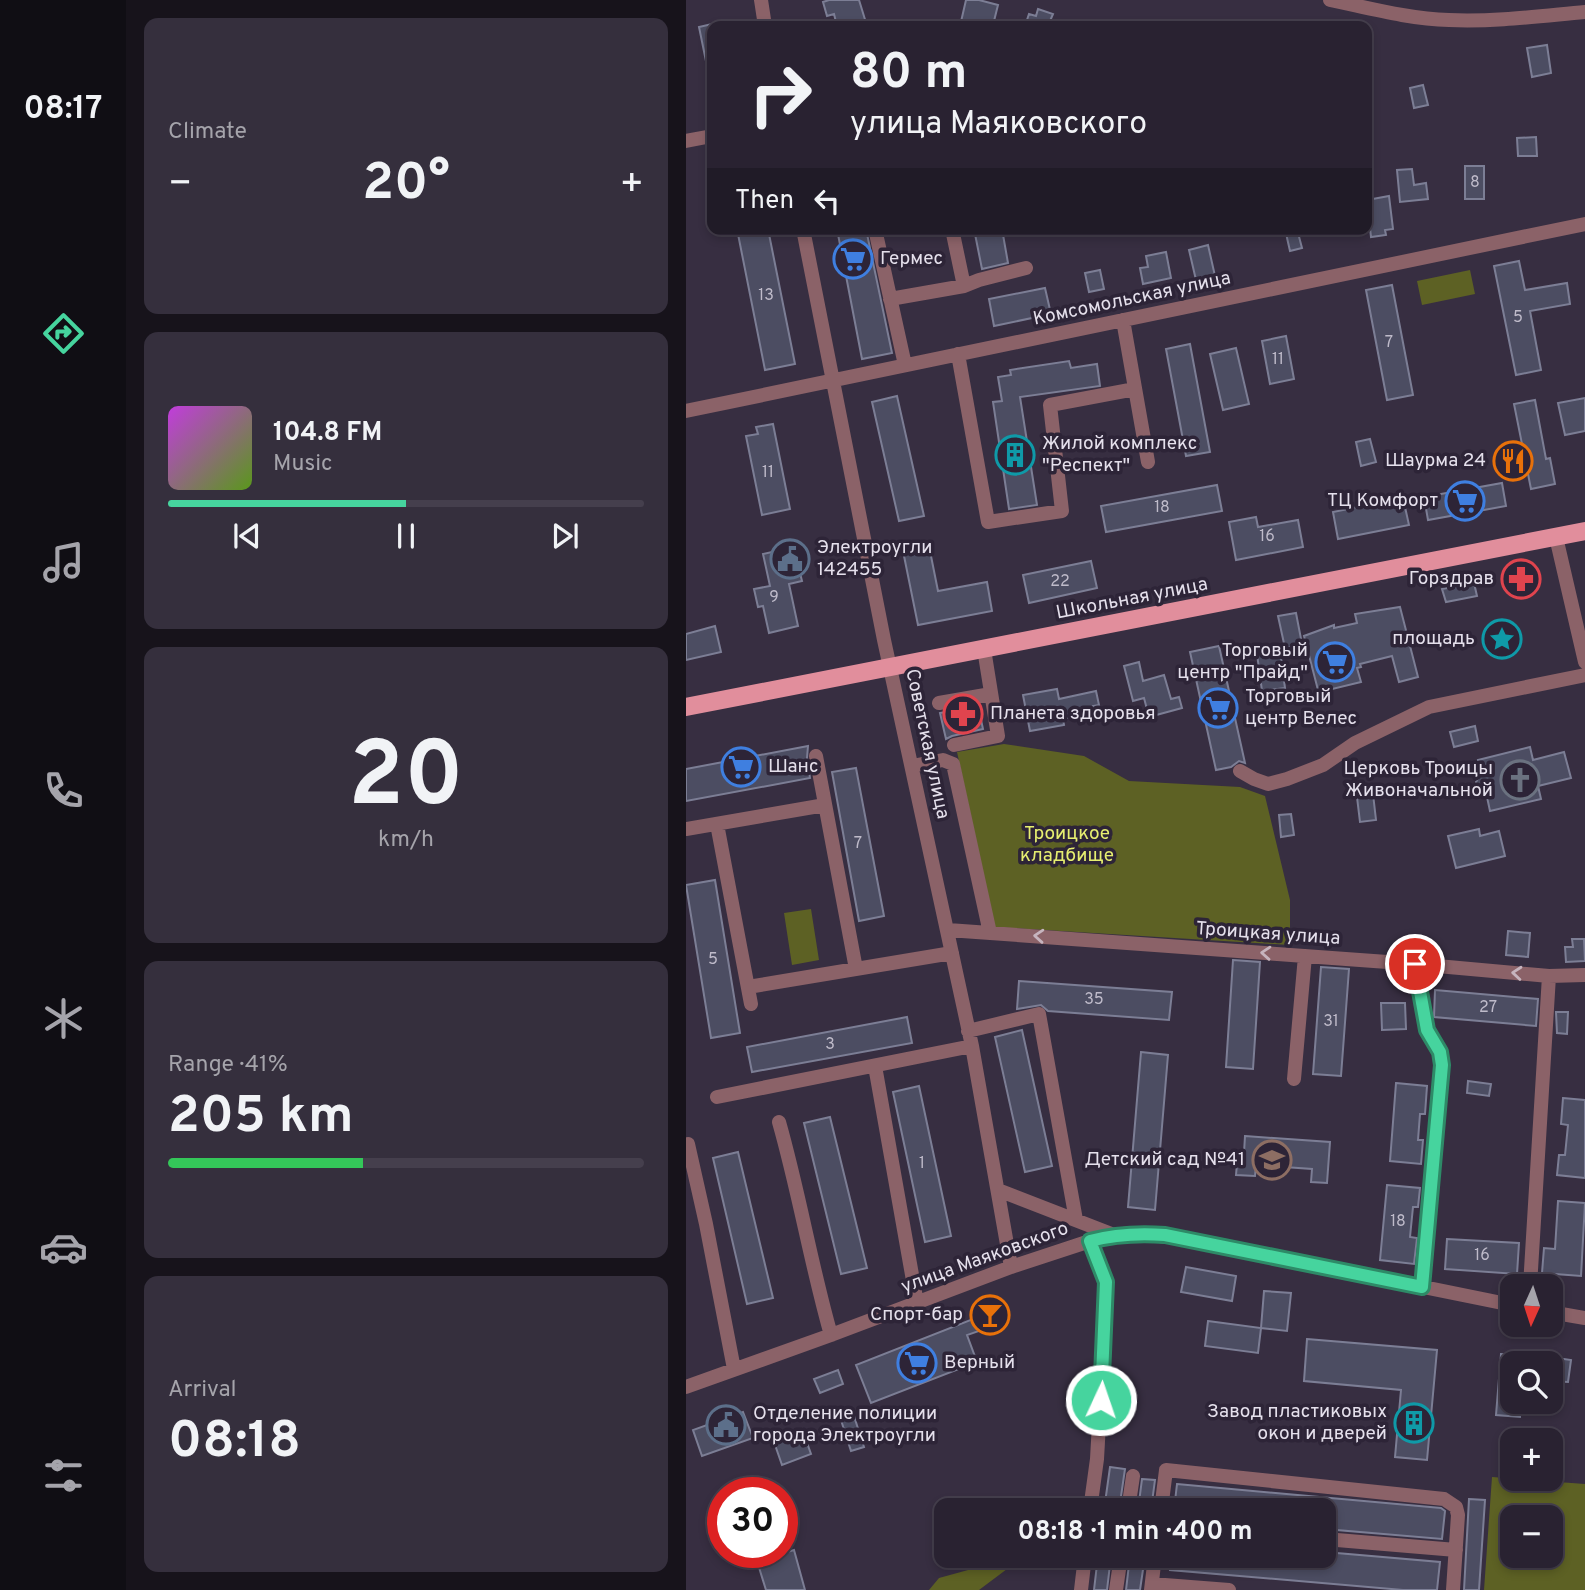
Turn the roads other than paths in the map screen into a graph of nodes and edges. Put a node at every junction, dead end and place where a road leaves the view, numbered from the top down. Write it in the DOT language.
graph roads {
  1 [pos="761,0"];
  2 [pos="1330,0"];
  3 [pos="1530,0"];
  4 [pos="1585,12"];
  5 [pos="1531,16"];
  6 [pos="764,21"];
  7 [pos="707,137"];
  8 [pos="686,141"];
  9 [pos="1585,224"];
  10 [pos="804,235"];
  11 [pos="876,235"];
  12 [pos="953,235"];
  13 [pos="1026,268"];
  14 [pos="964,286"];
  15 [pos="890,299"];
  16 [pos="1123,320"];
  17 [pos="958,354"];
  18 [pos="905,365"];
  19 [pos="832,381"];
  20 [pos="1135,389"];
  21 [pos="686,411"];
  22 [pos="1148,462"];
  23 [pos="1585,531"];
  24 [pos="1556,537"];
  25 [pos="1580,616"];
  26 [pos="984,649"];
  27 [pos="1585,662"];
  28 [pos="890,667"];
  29 [pos="1585,675"];
  30 [pos="991,694"];
  31 [pos="939,703"];
  32 [pos="686,707"];
  33 [pos="954,744"];
  34 [pos="816,756"];
  35 [pos="912,766"];
  36 [pos="1240,771"];
  37 [pos="825,805"];
  38 [pos="717,824"];
  39 [pos="686,830"];
  40 [pos="948,930"];
  41 [pos="990,933"];
  42 [pos="952,953"];
  43 [pos="1305,956"];
  44 [pos="1415,964"];
  45 [pos="856,969"];
  46 [pos="1585,975"];
  47 [pos="1549,976"];
  48 [pos="748,987"];
  49 [pos="751,1004"];
  50 [pos="968,1031"];
  51 [pos="972,1046"];
  52 [pos="875,1066"];
  53 [pos="1294,1079"];
  54 [pos="717,1097"];
  55 [pos="779,1122"];
  56 [pos="688,1144"];
  57 [pos="998,1190"];
  58 [pos="1076,1220"];
  59 [pos="1114,1235"];
  60 [pos="1090,1241"];
  61 [pos="1011,1267"];
  62 [pos="1531,1274"];
  63 [pos="1422,1287"];
  64 [pos="917,1303"];
  65 [pos="1500,1303"];
  66 [pos="1563,1314"];
  67 [pos="1585,1318"];
  68 [pos="831,1335"];
  69 [pos="734,1369"];
  70 [pos="686,1387"];
  71 [pos="1133,1476"];
  72 [pos="1092,1498"];
  73 [pos="1130,1498"];
  74 [pos="1162,1498"];
  75 [pos="1336,1540"];
  76 [pos="1456,1550"];
  77 [pos="1084,1568"];
  78 [pos="1119,1568"];
  79 [pos="1153,1568"];
  80 [pos="1151,1587"];
  81 [pos="1081,1590"];
  82 [pos="1116,1590"];
  83 [pos="1230,1590"];
  84 [pos="1453,1590"];
  1 -- 6 [label="street"];
  2 -- 5 [label="street"];
  3 -- 5 [label="street"];
  4 -- 5 [label="street"];
  7 -- 8 [label="street"];
  9 -- 16 [label="street, Комсомольская улица"];
  10 -- 19 [label="street, Советская улица"];
  11 -- 15 [label="street"];
  12 -- 14 [label="street"];
  13 -- 14 [label="street"];
  14 -- 15 [label="street"];
  15 -- 18 [label="street"];
  16 -- 17 [label="street, Комсомольская улица"];
  16 -- 20 [label="street"];
  17 -- 18 [label="street, Комсомольская улица"];
  17 -- 20 [label="street"];
  18 -- 19 [label="street, Комсомольская улица"];
  19 -- 21 [label="street, Комсомольская улица"];
  19 -- 28 [label="street, Советская улица"];
  20 -- 22 [label="street"];
  23 -- 24 [label="main road, Школьная улица"];
  24 -- 25 [label="street"];
  24 -- 26 [label="main road, Школьная улица"];
  25 -- 27 [label="street"];
  26 -- 28 [label="main road, Школьная улица"];
  26 -- 30 [label="street"];
  28 -- 32 [label="main road, Школьная улица"];
  28 -- 35 [label="street, Советская улица"];
  29 -- 36 [label="street"];
  30 -- 31 [label="street"];
  30 -- 33 [label="street"];
  34 -- 37 [label="street"];
  35 -- 40 [label="street, Советская улица"];
  35 -- 41 [label="street"];
  37 -- 38 [label="street"];
  37 -- 45 [label="street"];
  38 -- 39 [label="street"];
  38 -- 48 [label="street"];
  40 -- 41 [label="street, Троицкая улица"];
  40 -- 42 [label="street, Советская улица"];
  43 -- 41 [label="street, Троицкая улица, one-way"];
  42 -- 45 [label="street"];
  42 -- 50 [label="street, Советская улица"];
  43 -- 44 [label="street, Троицкая улица"];
  43 -- 53 [label="street"];
  47 -- 44 [label="street, Троицкая улица, one-way"];
  44 -- 63 [label="street"];
  45 -- 48 [label="street"];
  46 -- 47 [label="street, Троицкая улица"];
  47 -- 62 [label="street"];
  48 -- 49 [label="street"];
  50 -- 51 [label="street, Советская улица"];
  50 -- 58 [label="street"];
  51 -- 52 [label="street"];
  51 -- 57 [label="street, Советская улица"];
  52 -- 54 [label="street"];
  52 -- 64 [label="street"];
  55 -- 68 [label="street"];
  56 -- 69 [label="street"];
  57 -- 58 [label="street"];
  57 -- 61 [label="street, Советская улица"];
  58 -- 59 [label="street"];
  59 -- 60 [label="street, улица Маяковского"];
  59 -- 63 [label="street, улица Маяковского"];
  60 -- 61 [label="street, улица Маяковского"];
  60 -- 72 [label="street"];
  61 -- 64 [label="street, улица Маяковского"];
  63 -- 65 [label="street, улица Маяковского"];
  64 -- 68 [label="street, улица Маяковского"];
  66 -- 67 [label="street"];
  68 -- 69 [label="street, улица Маяковского"];
  69 -- 70 [label="street, улица Маяковского"];
  71 -- 73 [label="street"];
  74 -- 76 [label="street"];
  75 -- 76 [label="street"];
  76 -- 84 [label="street"];
  77 -- 81 [label="street"];
  78 -- 82 [label="street"];
  79 -- 80 [label="street"];
  80 -- 83 [label="street"];
}
